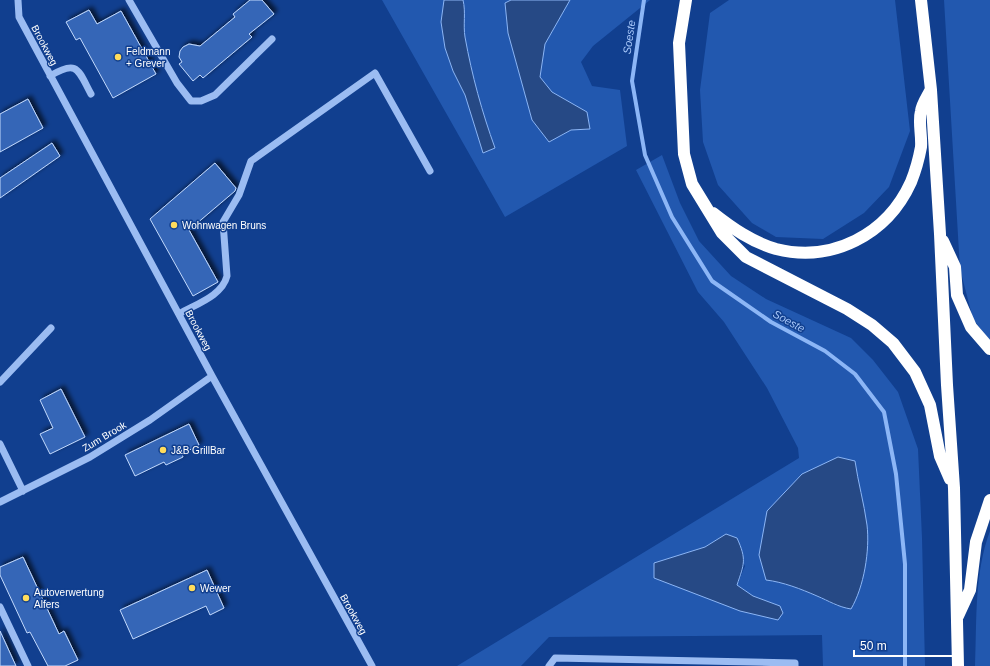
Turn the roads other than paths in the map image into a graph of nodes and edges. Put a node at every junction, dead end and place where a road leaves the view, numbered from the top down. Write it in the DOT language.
graph roads {
  1 [pos="18,0"];
  2 [pos="129,0"];
  3 [pos="686,0"];
  4 [pos="921,0"];
  5 [pos="272,39"];
  6 [pos="50,76"];
  7 [pos="931,90"];
  8 [pos="91,94"];
  9 [pos="430,171"];
  10 [pos="707,207"];
  11 [pos="940,234"];
  12 [pos="179,314"];
  13 [pos="51,328"];
  14 [pos="990,349"];
  15 [pos="212,376"];
  16 [pos="0,382"];
  17 [pos="0,444"];
  18 [pos="954,488"];
  19 [pos="23,491"];
  20 [pos="990,500"];
  21 [pos="0,502"];
  22 [pos="0,607"];
  23 [pos="956,619"];
  24 [pos="28,666"];
  25 [pos="372,666"];
  26 [pos="549,666"];
  27 [pos="795,666"];
  28 [pos="958,666"];
  1 -- 6 [label="street, Brookweg"];
  2 -- 5 [label="street"];
  3 -- 10 [label="highway"];
  4 -- 7 [label="highway"];
  6 -- 8 [label="street"];
  6 -- 12 [label="street, Brookweg"];
  7 -- 10 [label="highway"];
  7 -- 11 [label="highway"];
  9 -- 12 [label="street"];
  10 -- 18 [label="highway"];
  11 -- 14 [label="highway"];
  11 -- 18 [label="highway"];
  12 -- 15 [label="street, Brookweg"];
  13 -- 16 [label="street"];
  15 -- 19 [label="street, Zum Brook"];
  15 -- 25 [label="street, Brookweg"];
  17 -- 19 [label="street"];
  18 -- 23 [label="highway"];
  19 -- 21 [label="street, Zum Brook"];
  20 -- 23 [label="highway"];
  22 -- 24 [label="street"];
  23 -- 28 [label="highway"];
  26 -- 27 [label="street"];
}
